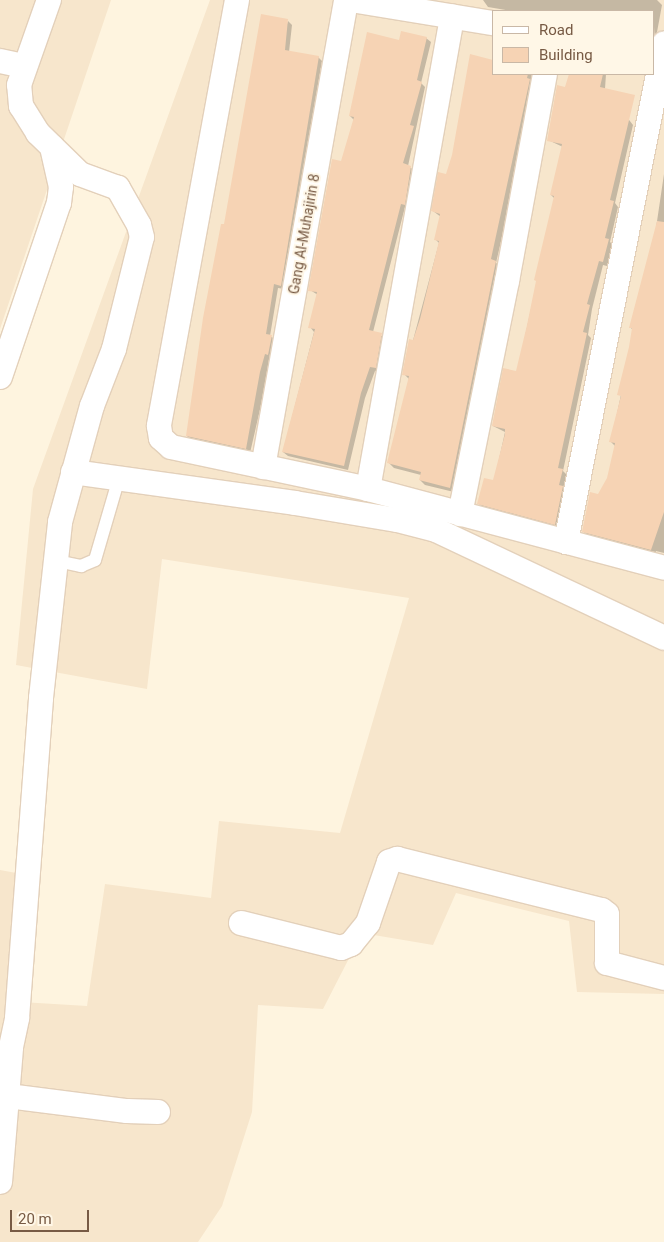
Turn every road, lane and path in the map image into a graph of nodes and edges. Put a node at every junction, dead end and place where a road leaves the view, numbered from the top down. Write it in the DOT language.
graph roads {
  1 [pos="49,0"];
  2 [pos="238,0"];
  3 [pos="346,0"];
  4 [pos="352,0"];
  5 [pos="452,16"];
  6 [pos="492,23"];
  7 [pos="661,54"];
  8 [pos="0,61"];
  9 [pos="24,66"];
  10 [pos="545,75"];
  11 [pos="52,145"];
  12 [pos="0,377"];
  13 [pos="263,467"];
  14 [pos="73,472"];
  15 [pos="119,478"];
  16 [pos="368,489"];
  17 [pos="460,514"];
  18 [pos="566,542"];
  19 [pos="57,561"];
  20 [pos="664,568"];
  21 [pos="664,638"];
  22 [pos="241,923"];
  23 [pos="664,978"];
  24 [pos="8,1096"];
  25 [pos="158,1112"];
  26 [pos="0,1182"];
  1 -- 9 [label="street"];
  2 -- 13 [label="street"];
  3 -- 13 [label="street, Gang Al-Muhajirin 8"];
  4 -- 5 [label="street"];
  5 -- 6 [label="street"];
  5 -- 16 [label="street"];
  7 -- 18 [label="street"];
  8 -- 9 [label="street"];
  9 -- 11 [label="street"];
  10 -- 17 [label="street"];
  11 -- 12 [label="street"];
  11 -- 14 [label="street"];
  13 -- 16 [label="street"];
  14 -- 15 [label="street"];
  14 -- 19 [label="street"];
  15 -- 19 [label="lane"];
  15 -- 21 [label="street"];
  16 -- 17 [label="street"];
  17 -- 18 [label="street"];
  18 -- 20 [label="street"];
  19 -- 24 [label="street"];
  22 -- 23 [label="street"];
  24 -- 25 [label="street"];
  24 -- 26 [label="street"];
}
